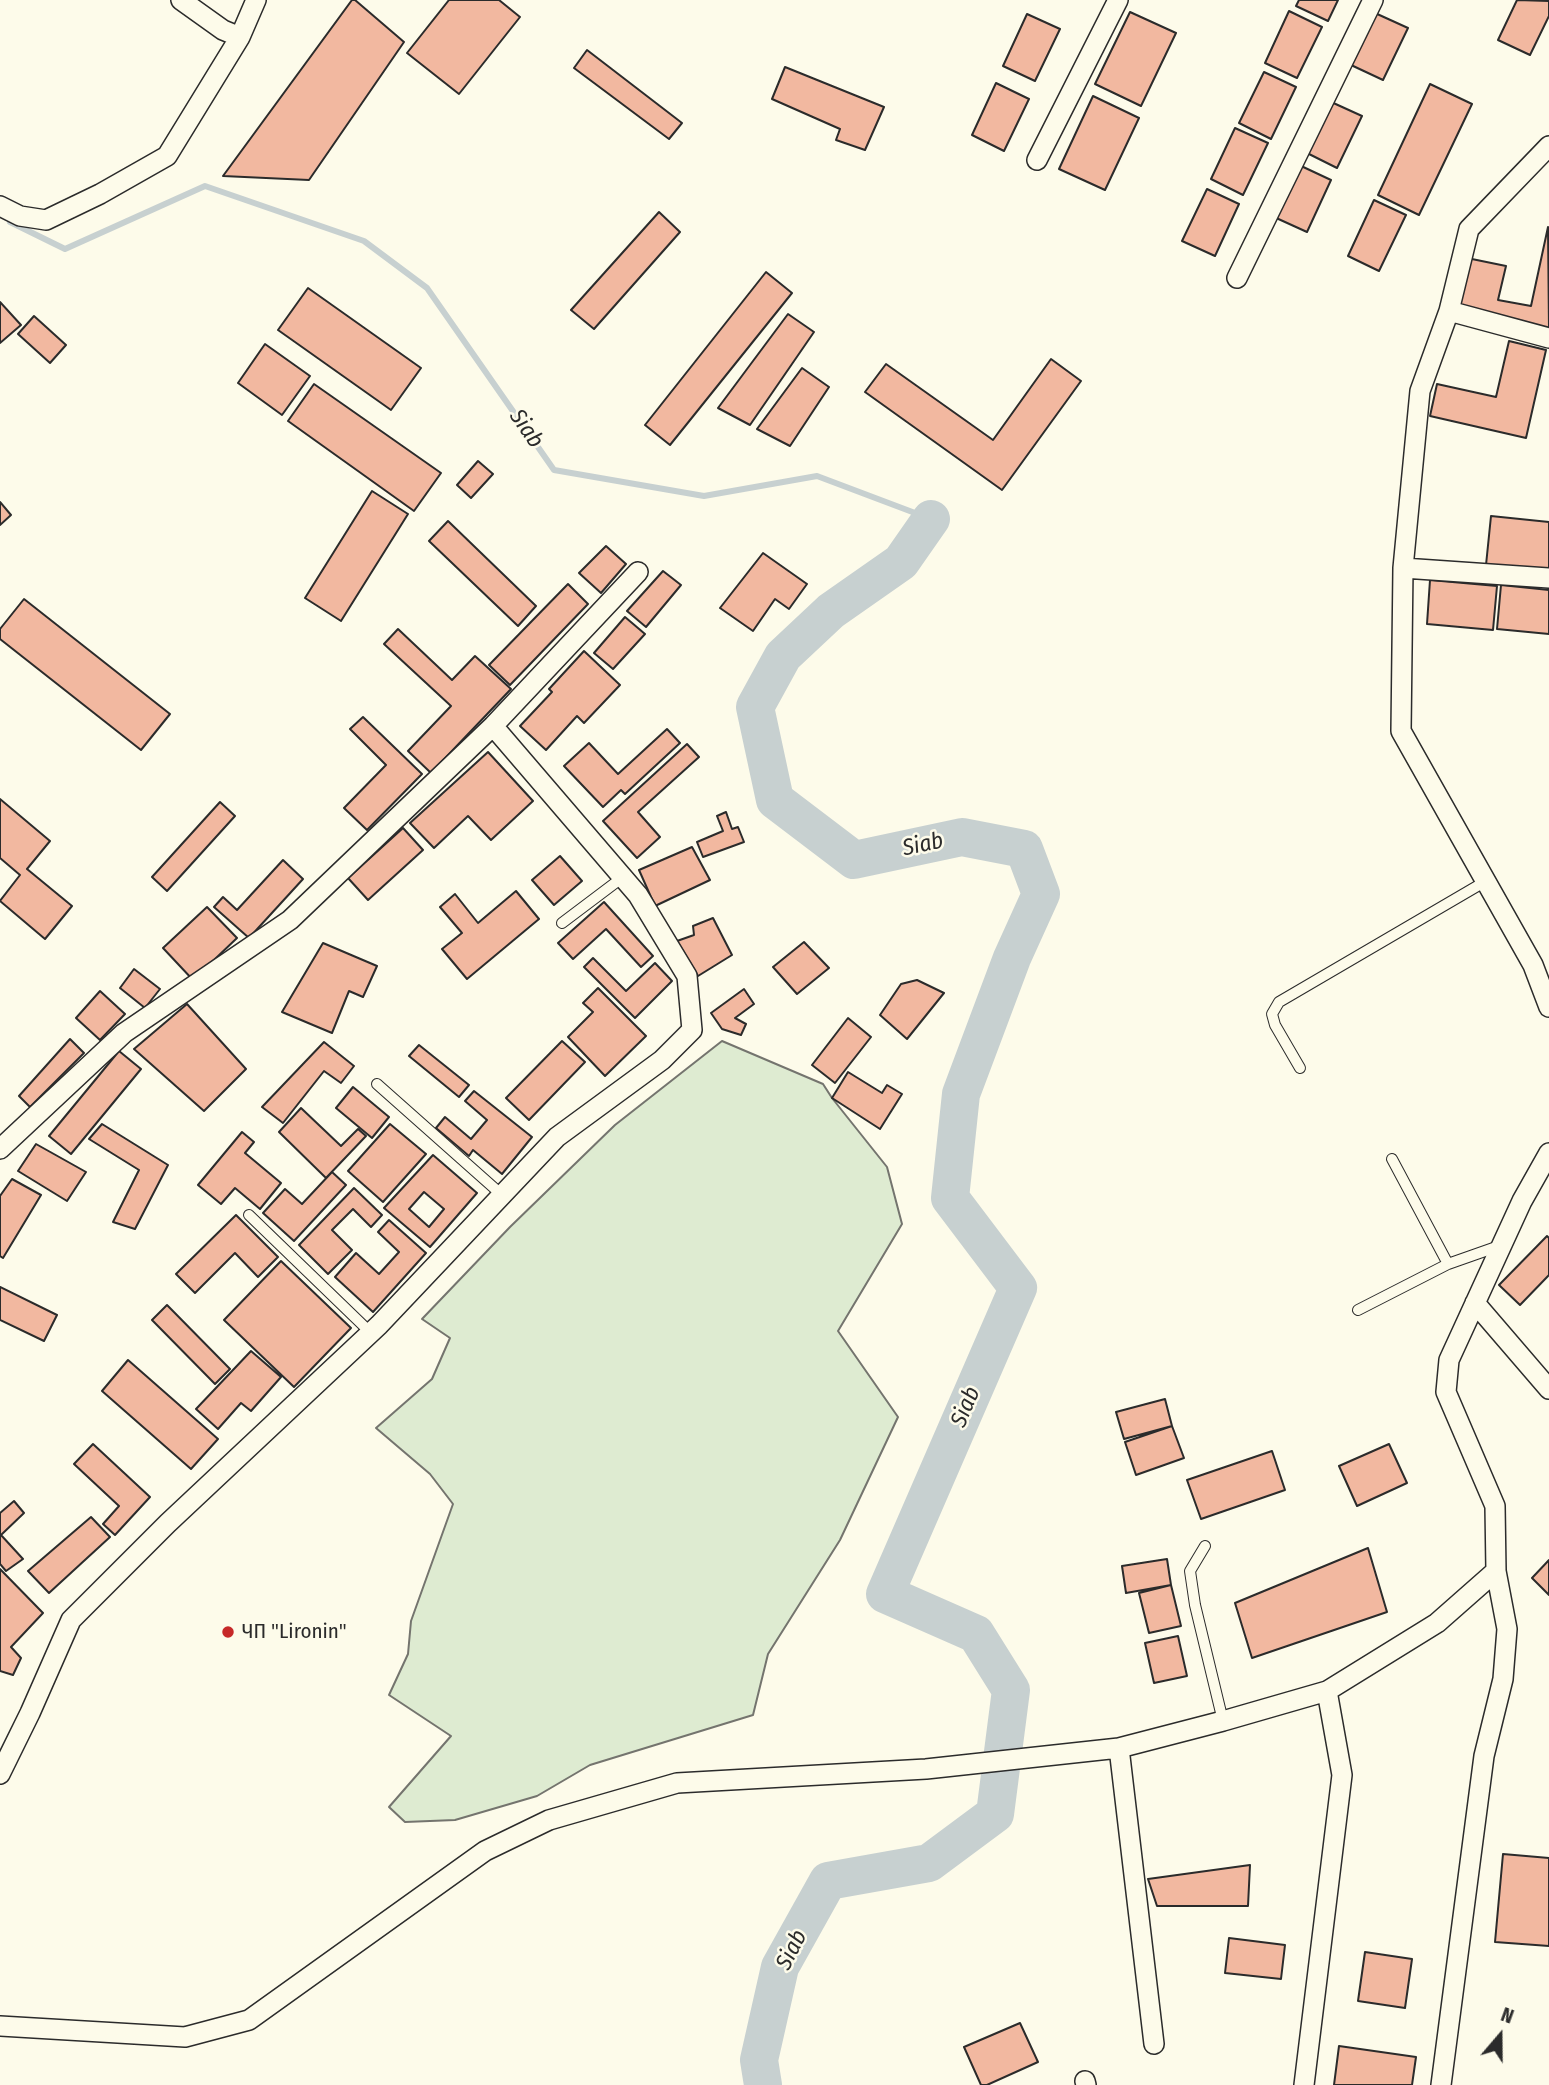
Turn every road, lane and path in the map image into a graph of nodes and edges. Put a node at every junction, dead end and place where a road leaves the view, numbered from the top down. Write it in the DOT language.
graph roads {
  1 [pos="181,0"];
  2 [pos="256,0"];
  3 [pos="1118,0"];
  4 [pos="1373,0"];
  5 [pos="240,37"];
  6 [pos="1549,146"];
  7 [pos="1037,160"];
  8 [pos="0,206"];
  9 [pos="1237,278"];
  10 [pos="1449,311"];
  11 [pos="1549,338"];
  12 [pos="1403,568"];
  13 [pos="638,572"];
  14 [pos="1549,579"];
  15 [pos="493,726"];
  16 [pos="623,877"];
  17 [pos="1486,881"];
  18 [pos="562,923"];
  19 [pos="1549,1007"];
  20 [pos="1300,1068"];
  21 [pos="377,1084"];
  22 [pos="0,1149"];
  23 [pos="1549,1153"];
  24 [pos="1392,1159"];
  25 [pos="502,1195"];
  26 [pos="249,1215"];
  27 [pos="1502,1244"];
  28 [pos="1448,1264"];
  29 [pos="1475,1303"];
  30 [pos="1358,1310"];
  31 [pos="371,1333"];
  32 [pos="1549,1388"];
  33 [pos="1205,1546"];
  34 [pos="1496,1571"];
  35 [pos="1327,1691"];
  36 [pos="1223,1721"];
  37 [pos="1119,1748"];
  38 [pos="0,1773"];
  39 [pos="0,2026"];
  40 [pos="1154,2044"];
  41 [pos="1304,2085"];
  42 [pos="1441,2085"];
  1 -- 5 [label="street"];
  2 -- 5 [label="street"];
  3 -- 7 [label="street"];
  4 -- 9 [label="street"];
  5 -- 8 [label="street"];
  6 -- 10 [label="street"];
  10 -- 11 [label="street"];
  10 -- 12 [label="street"];
  12 -- 14 [label="street"];
  12 -- 17 [label="street"];
  13 -- 15 [label="street"];
  15 -- 16 [label="street"];
  15 -- 22 [label="street"];
  16 -- 18 [label="lane"];
  16 -- 25 [label="street"];
  17 -- 19 [label="street"];
  17 -- 20 [label="lane"];
  21 -- 25 [label="lane"];
  23 -- 27 [label="street"];
  24 -- 28 [label="lane"];
  25 -- 31 [label="street"];
  26 -- 31 [label="lane"];
  27 -- 28 [label="lane"];
  27 -- 29 [label="street"];
  28 -- 30 [label="lane"];
  29 -- 32 [label="street"];
  29 -- 34 [label="street"];
  31 -- 38 [label="street"];
  33 -- 36 [label="lane"];
  34 -- 35 [label="street"];
  34 -- 42 [label="street"];
  35 -- 36 [label="street"];
  35 -- 41 [label="street"];
  36 -- 37 [label="street"];
  37 -- 39 [label="street"];
  37 -- 40 [label="street"];
}
